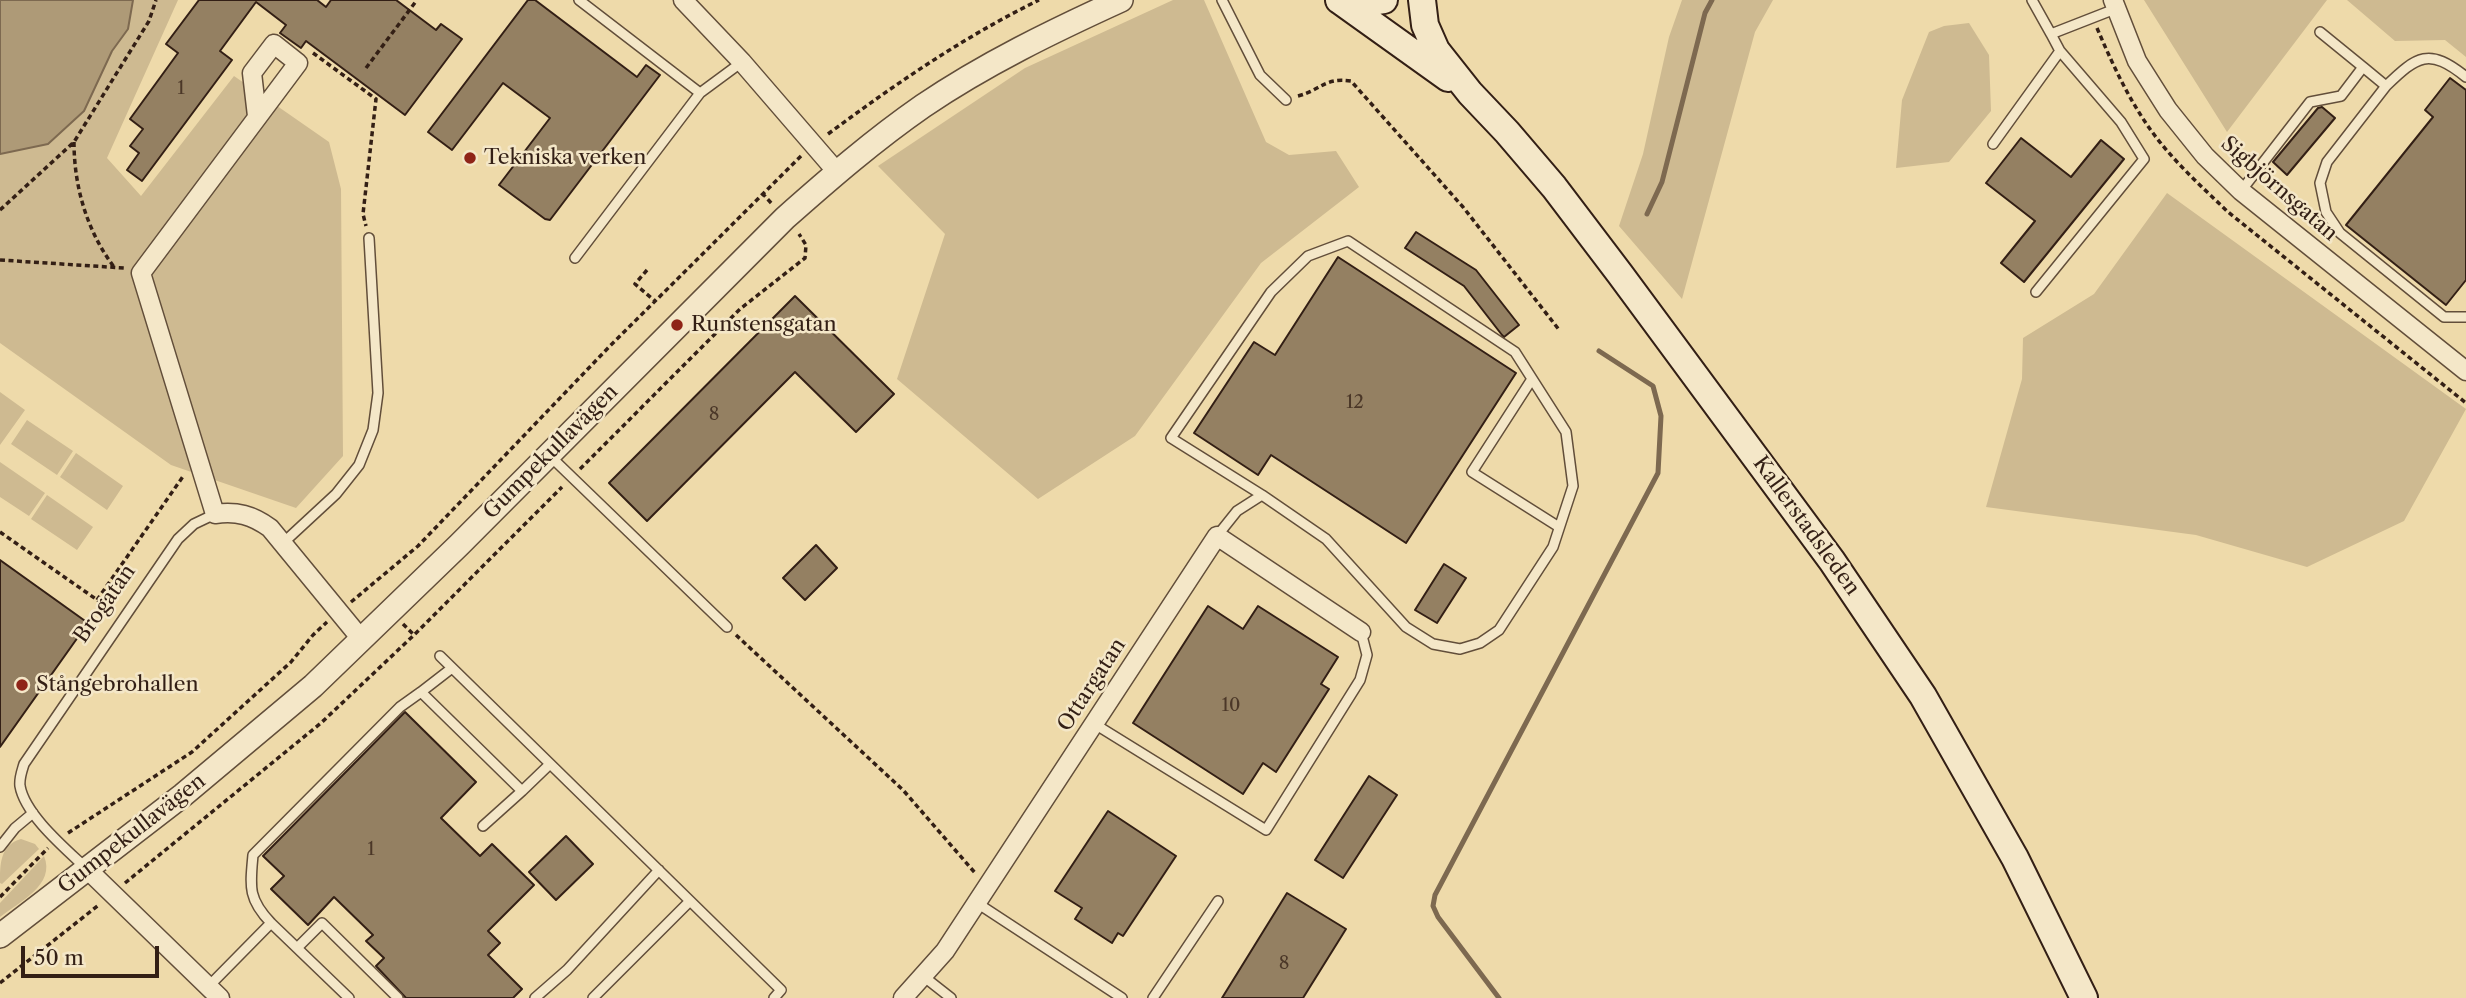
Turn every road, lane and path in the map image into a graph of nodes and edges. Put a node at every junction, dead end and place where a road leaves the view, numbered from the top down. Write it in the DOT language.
graph roads {
  1 [pos="156,0"];
  2 [pos="417,0"];
  3 [pos="579,0"];
  4 [pos="1039,0"];
  5 [pos="1121,0"];
  6 [pos="1222,0"];
  7 [pos="1339,0"];
  8 [pos="1384,0"];
  9 [pos="1422,0"];
  10 [pos="2032,0"];
  11 [pos="690,2"];
  12 [pos="2114,5"];
  13 [pos="2320,32"];
  14 [pos="2051,34"];
  15 [pos="2060,51"];
  16 [pos="742,62"];
  17 [pos="298,63"];
  18 [pos="2363,67"];
  19 [pos="366,68"];
  20 [pos="2466,77"];
  21 [pos="2386,86"];
  22 [pos="700,93"];
  23 [pos="1470,93"];
  24 [pos="1286,100"];
  25 [pos="257,116"];
  26 [pos="74,142"];
  27 [pos="814,144"];
  28 [pos="1993,145"];
  29 [pos="837,172"];
  30 [pos="2241,191"];
  31 [pos="0,211"];
  32 [pos="369,238"];
  33 [pos="575,258"];
  34 [pos="0,260"];
  35 [pos="114,267"];
  36 [pos="647,270"];
  37 [pos="141,274"];
  38 [pos="2036,292"];
  39 [pos="655,301"];
  40 [pos="2466,317"];
  41 [pos="1560,331"];
  42 [pos="2466,371"];
  43 [pos="1532,379"];
  44 [pos="548,454"];
  45 [pos="196,457"];
  46 [pos="1262,495"];
  47 [pos="215,514"];
  48 [pos="1559,527"];
  49 [pos="0,532"];
  50 [pos="1217,536"];
  51 [pos="282,544"];
  52 [pos="97,600"];
  53 [pos="339,611"];
  54 [pos="123,617"];
  55 [pos="727,627"];
  56 [pos="1361,632"];
  57 [pos="362,640"];
  58 [pos="440,656"];
  59 [pos="452,668"];
  60 [pos="421,692"];
  61 [pos="1093,723"];
  62 [pos="550,764"];
  63 [pos="522,791"];
  64 [pos="33,813"];
  65 [pos="483,826"];
  66 [pos="57,841"];
  67 [pos="0,847"];
  68 [pos="87,869"];
  69 [pos="659,870"];
  70 [pos="2,891"];
  71 [pos="982,895"];
  72 [pos="0,897"];
  73 [pos="691,901"];
  74 [pos="1219,901"];
  75 [pos="271,923"];
  76 [pos="0,936"];
  77 [pos="297,948"];
  78 [pos="923,976"];
  79 [pos="214,992"];
  80 [pos="349,998"];
  81 [pos="398,998"];
  82 [pos="535,998"];
  83 [pos="593,998"];
  84 [pos="774,998"];
  85 [pos="903,998"];
  86 [pos="951,998"];
  87 [pos="1122,998"];
  88 [pos="1153,998"];
  89 [pos="2084,998"];
  1 -- 26 [label="path"];
  2 -- 19 [label="path"];
  3 -- 22 [label="lane"];
  4 -- 27 [label="path"];
  5 -- 29 [label="street, Gumpekullavägen"];
  6 -- 24 [label="lane"];
  7 -- 8 [label="main road"];
  7 -- 23 [label="main road, Kallerstadsleden"];
  9 -- 23 [label="main road, Kallerstadsleden"];
  10 -- 14 [label="lane"];
  11 -- 16 [label="street"];
  12 -- 14 [label="lane"];
  12 -- 30 [label="street, Sigbjörnsgatan"];
  13 -- 18 [label="lane"];
  14 -- 15 [label="lane"];
  15 -- 28 [label="lane"];
  15 -- 38 [label="lane"];
  16 -- 22 [label="lane"];
  16 -- 27 [label="street"];
  17 -- 25 [label="street"];
  17 -- 25 [label="street"];
  17 -- 32 [label="path"];
  18 -- 21 [label="lane"];
  18 -- 30 [label="lane"];
  20 -- 21 [label="lane"];
  21 -- 40 [label="lane"];
  22 -- 33 [label="lane"];
  23 -- 89 [label="main road, Kallerstadsleden"];
  24 -- 41 [label="path"];
  25 -- 37 [label="street"];
  26 -- 31 [label="path"];
  26 -- 35 [label="path"];
  27 -- 29 [label="street"];
  27 -- 39 [label="path"];
  29 -- 44 [label="street, Gumpekullavägen"];
  30 -- 42 [label="street, Sigbjörnsgatan"];
  32 -- 51 [label="lane"];
  34 -- 35 [label="path"];
  35 -- 37 [label="path"];
  36 -- 39 [label="path"];
  37 -- 45 [label="street"];
  39 -- 53 [label="path"];
  43 -- 46 [label="lane"];
  43 -- 48 [label="lane"];
  43 -- 48 [label="lane"];
  44 -- 55 [label="lane"];
  44 -- 57 [label="street, Gumpekullavägen"];
  45 -- 47 [label="street"];
  45 -- 52 [label="path"];
  46 -- 48 [label="lane"];
  46 -- 50 [label="lane"];
  47 -- 51 [label="street"];
  47 -- 54 [label="lane, Brogatan"];
  49 -- 52 [label="path"];
  50 -- 56 [label="street"];
  50 -- 61 [label="street, Ottargatan"];
  51 -- 53 [label="street"];
  52 -- 54 [label="path"];
  53 -- 57 [label="street"];
  53 -- 66 [label="path"];
  54 -- 64 [label="lane, Brogatan"];
  55 -- 71 [label="path"];
  56 -- 61 [label="lane"];
  57 -- 68 [label="street, Gumpekullavägen"];
  58 -- 59 [label="lane"];
  59 -- 60 [label="lane"];
  59 -- 62 [label="lane"];
  60 -- 63 [label="lane"];
  60 -- 75 [label="lane"];
  61 -- 71 [label="street, Ottargatan"];
  62 -- 63 [label="lane"];
  62 -- 69 [label="lane"];
  63 -- 65 [label="lane"];
  64 -- 66 [label="lane, Brogatan"];
  64 -- 67 [label="lane"];
  66 -- 68 [label="lane, Brogatan"];
  66 -- 70 [label="path"];
  68 -- 76 [label="street, Gumpekullavägen"];
  68 -- 79 [label="street"];
  69 -- 73 [label="lane"];
  69 -- 82 [label="lane"];
  70 -- 72 [label="path"];
  71 -- 78 [label="street, Ottargatan"];
  71 -- 87 [label="lane"];
  73 -- 83 [label="lane"];
  73 -- 84 [label="lane"];
  74 -- 88 [label="lane"];
  75 -- 77 [label="lane"];
  75 -- 79 [label="lane"];
  77 -- 80 [label="lane"];
  77 -- 81 [label="lane"];
  78 -- 85 [label="street, Ottargatan"];
  78 -- 86 [label="lane"];
}
